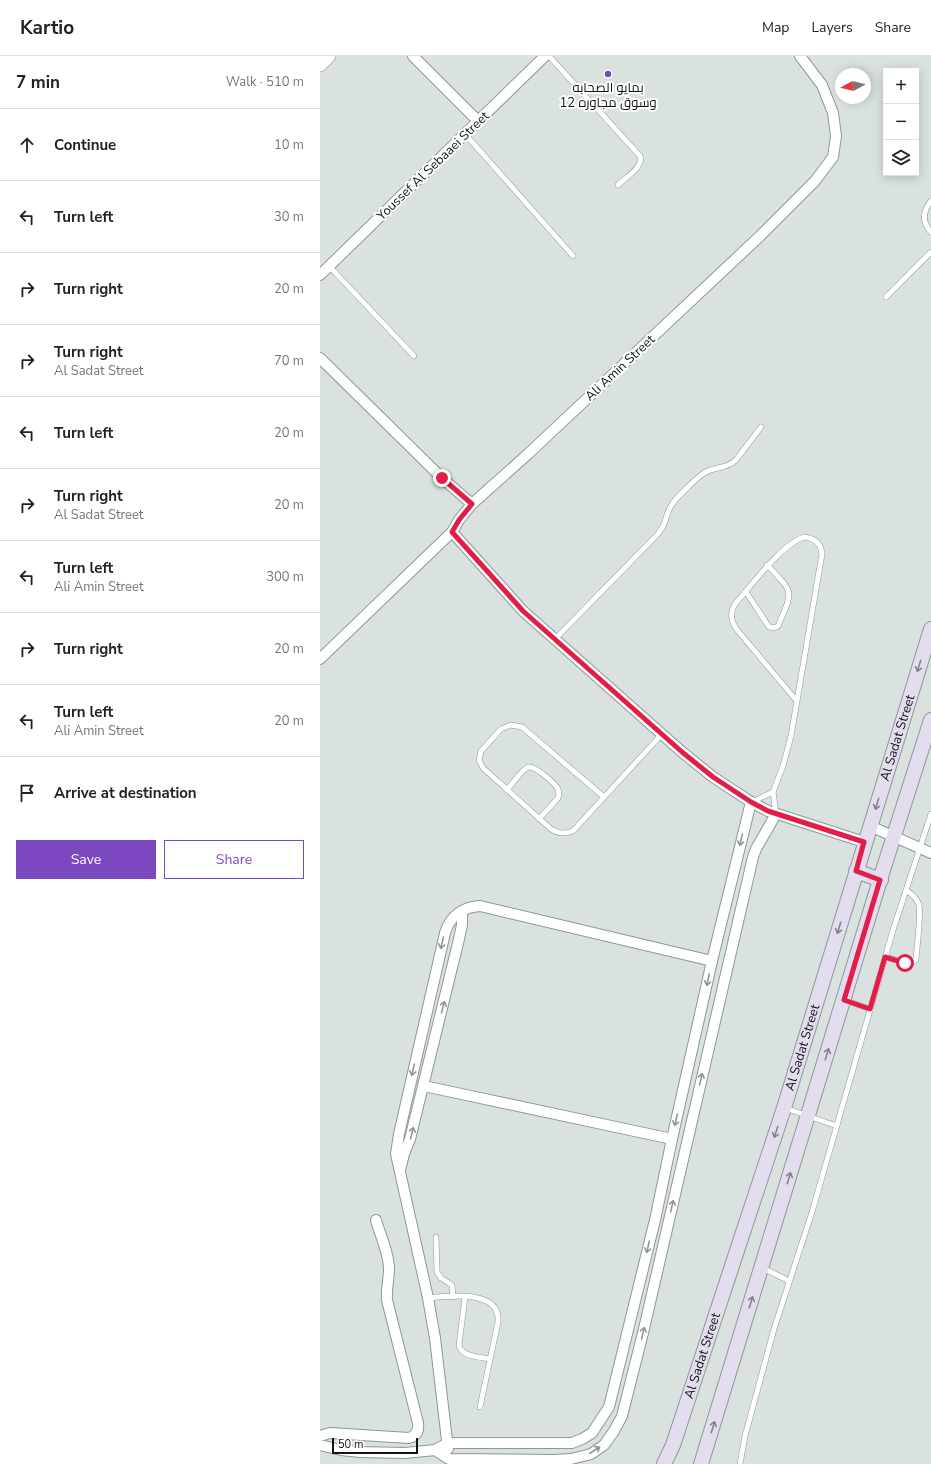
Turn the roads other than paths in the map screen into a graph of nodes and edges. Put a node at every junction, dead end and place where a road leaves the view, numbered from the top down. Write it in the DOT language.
graph roads {
  1 [pos="329,56"];
  2 [pos="413,56"];
  3 [pos="545,56"];
  4 [pos="549,56"];
  5 [pos="800,56"];
  6 [pos="320,65"];
  7 [pos="478,121"];
  8 [pos="465,134"];
  9 [pos="618,185"];
  10 [pos="931,201"];
  11 [pos="931,232"];
  12 [pos="931,252"];
  13 [pos="573,256"];
  14 [pos="329,266"];
  15 [pos="320,275"];
  16 [pos="886,297"];
  17 [pos="414,356"];
  18 [pos="320,358"];
  19 [pos="761,427"];
  20 [pos="472,504"];
  21 [pos="452,532"];
  22 [pos="767,565"];
  23 [pos="746,592"];
  24 [pos="931,629"];
  25 [pos="555,639"];
  26 [pos="320,659"];
  27 [pos="796,700"];
  28 [pos="931,720"];
  29 [pos="662,734"];
  30 [pos="507,790"];
  31 [pos="773,792"];
  32 [pos="604,797"];
  33 [pos="751,802"];
  34 [pos="776,814"];
  35 [pos="931,814"];
  36 [pos="539,819"];
  37 [pos="870,826"];
  38 [pos="894,836"];
  39 [pos="864,842"];
  40 [pos="920,849"];
  41 [pos="931,853"];
  42 [pos="856,871"];
  43 [pos="880,880"];
  44 [pos="906,890"];
  45 [pos="462,911"];
  46 [pos="885,957"];
  47 [pos="712,961"];
  48 [pos="844,1000"];
  49 [pos="870,1009"];
  50 [pos="697,1033"];
  51 [pos="711,1037"];
  52 [pos="424,1086"];
  53 [pos="784,1108"];
  54 [pos="808,1116"];
  55 [pos="838,1126"];
  56 [pos="672,1139"];
  57 [pos="400,1170"];
  58 [pos="376,1220"];
  59 [pos="655,1220"];
  60 [pos="668,1224"];
  61 [pos="436,1237"];
  62 [pos="762,1268"];
  63 [pos="789,1281"];
  64 [pos="453,1296"];
  65 [pos="465,1297"];
  66 [pos="428,1298"];
  67 [pos="490,1359"];
  68 [pos="480,1407"];
  69 [pos="448,1442"];
  70 [pos="320,1443"];
  71 [pos="435,1450"];
  72 [pos="449,1458"];
  73 [pos="664,1464"];
  74 [pos="701,1464"];
  75 [pos="740,1464"];
  1 -- 6 [label="street"];
  2 -- 7 [label="street"];
  3 -- 7 [label="street, Youssef Al Sebaaei Street"];
  4 -- 9 [label="lane"];
  5 -- 20 [label="street, Ali Amin Street"];
  7 -- 8 [label="street, Youssef Al Sebaaei Street"];
  8 -- 13 [label="lane"];
  8 -- 14 [label="street, Youssef Al Sebaaei Street"];
  10 -- 11 [label="lane"];
  12 -- 16 [label="lane"];
  14 -- 15 [label="street, Youssef Al Sebaaei Street"];
  14 -- 17 [label="lane"];
  18 -- 20 [label="street"];
  19 -- 25 [label="lane"];
  20 -- 21 [label="street, Ali Amin Street"];
  21 -- 25 [label="street"];
  21 -- 26 [label="street, Ali Amin Street"];
  22 -- 23 [label="lane"];
  22 -- 23 [label="lane"];
  22 -- 27 [label="lane"];
  23 -- 27 [label="lane"];
  24 -- 37 [label="main road, Al Sadat Street, one-way"];
  25 -- 29 [label="street"];
  27 -- 31 [label="lane"];
  28 -- 38 [label="main road, Al Sadat Street"];
  29 -- 32 [label="lane"];
  29 -- 33 [label="street"];
  30 -- 32 [label="lane"];
  30 -- 36 [label="lane"];
  30 -- 36 [label="lane"];
  31 -- 33 [label="lane"];
  31 -- 34 [label="lane"];
  32 -- 36 [label="lane"];
  33 -- 34 [label="street"];
  33 -- 47 [label="street, one-way"];
  34 -- 39 [label="street"];
  34 -- 51 [label="street"];
  35 -- 40 [label="lane"];
  37 -- 38 [label="street"];
  37 -- 39 [label="main road, Al Sadat Street"];
  38 -- 40 [label="street"];
  38 -- 43 [label="main road, Al Sadat Street"];
  39 -- 42 [label="main road, Al Sadat Street"];
  40 -- 41 [label="street"];
  40 -- 44 [label="lane"];
  42 -- 43 [label="main road"];
  42 -- 53 [label="main road, Al Sadat Street, one-way"];
  43 -- 48 [label="main road, Al Sadat Street"];
  44 -- 46 [label="lane"];
  44 -- 46 [label="lane"];
  45 -- 47 [label="street"];
  52 -- 45 [label="street, one-way"];
  45 -- 57 [label="street, one-way"];
  46 -- 49 [label="lane"];
  47 -- 50 [label="street, one-way"];
  48 -- 49 [label="lane"];
  54 -- 48 [label="main road, Al Sadat Street, one-way"];
  49 -- 55 [label="lane"];
  50 -- 51 [label="street"];
  50 -- 56 [label="street, one-way"];
  60 -- 51 [label="street, one-way"];
  52 -- 56 [label="street"];
  57 -- 52 [label="street, one-way"];
  53 -- 54 [label="lane"];
  53 -- 73 [label="main road, Al Sadat Street, one-way"];
  54 -- 55 [label="lane"];
  62 -- 54 [label="main road, Al Sadat Street, one-way"];
  55 -- 63 [label="lane"];
  56 -- 59 [label="street"];
  57 -- 66 [label="street"];
  58 -- 70 [label="street"];
  59 -- 60 [label="street"];
  59 -- 69 [label="street, one-way"];
  72 -- 60 [label="street, one-way"];
  61 -- 64 [label="lane"];
  62 -- 63 [label="lane"];
  74 -- 62 [label="main road, Al Sadat Street, one-way"];
  63 -- 75 [label="lane"];
  64 -- 65 [label="lane"];
  64 -- 66 [label="lane"];
  65 -- 67 [label="lane"];
  65 -- 67 [label="lane"];
  66 -- 69 [label="street"];
  67 -- 68 [label="lane"];
  69 -- 71 [label="street"];
  69 -- 72 [label="street"];
  70 -- 71 [label="street"];
  71 -- 72 [label="street"];
}
